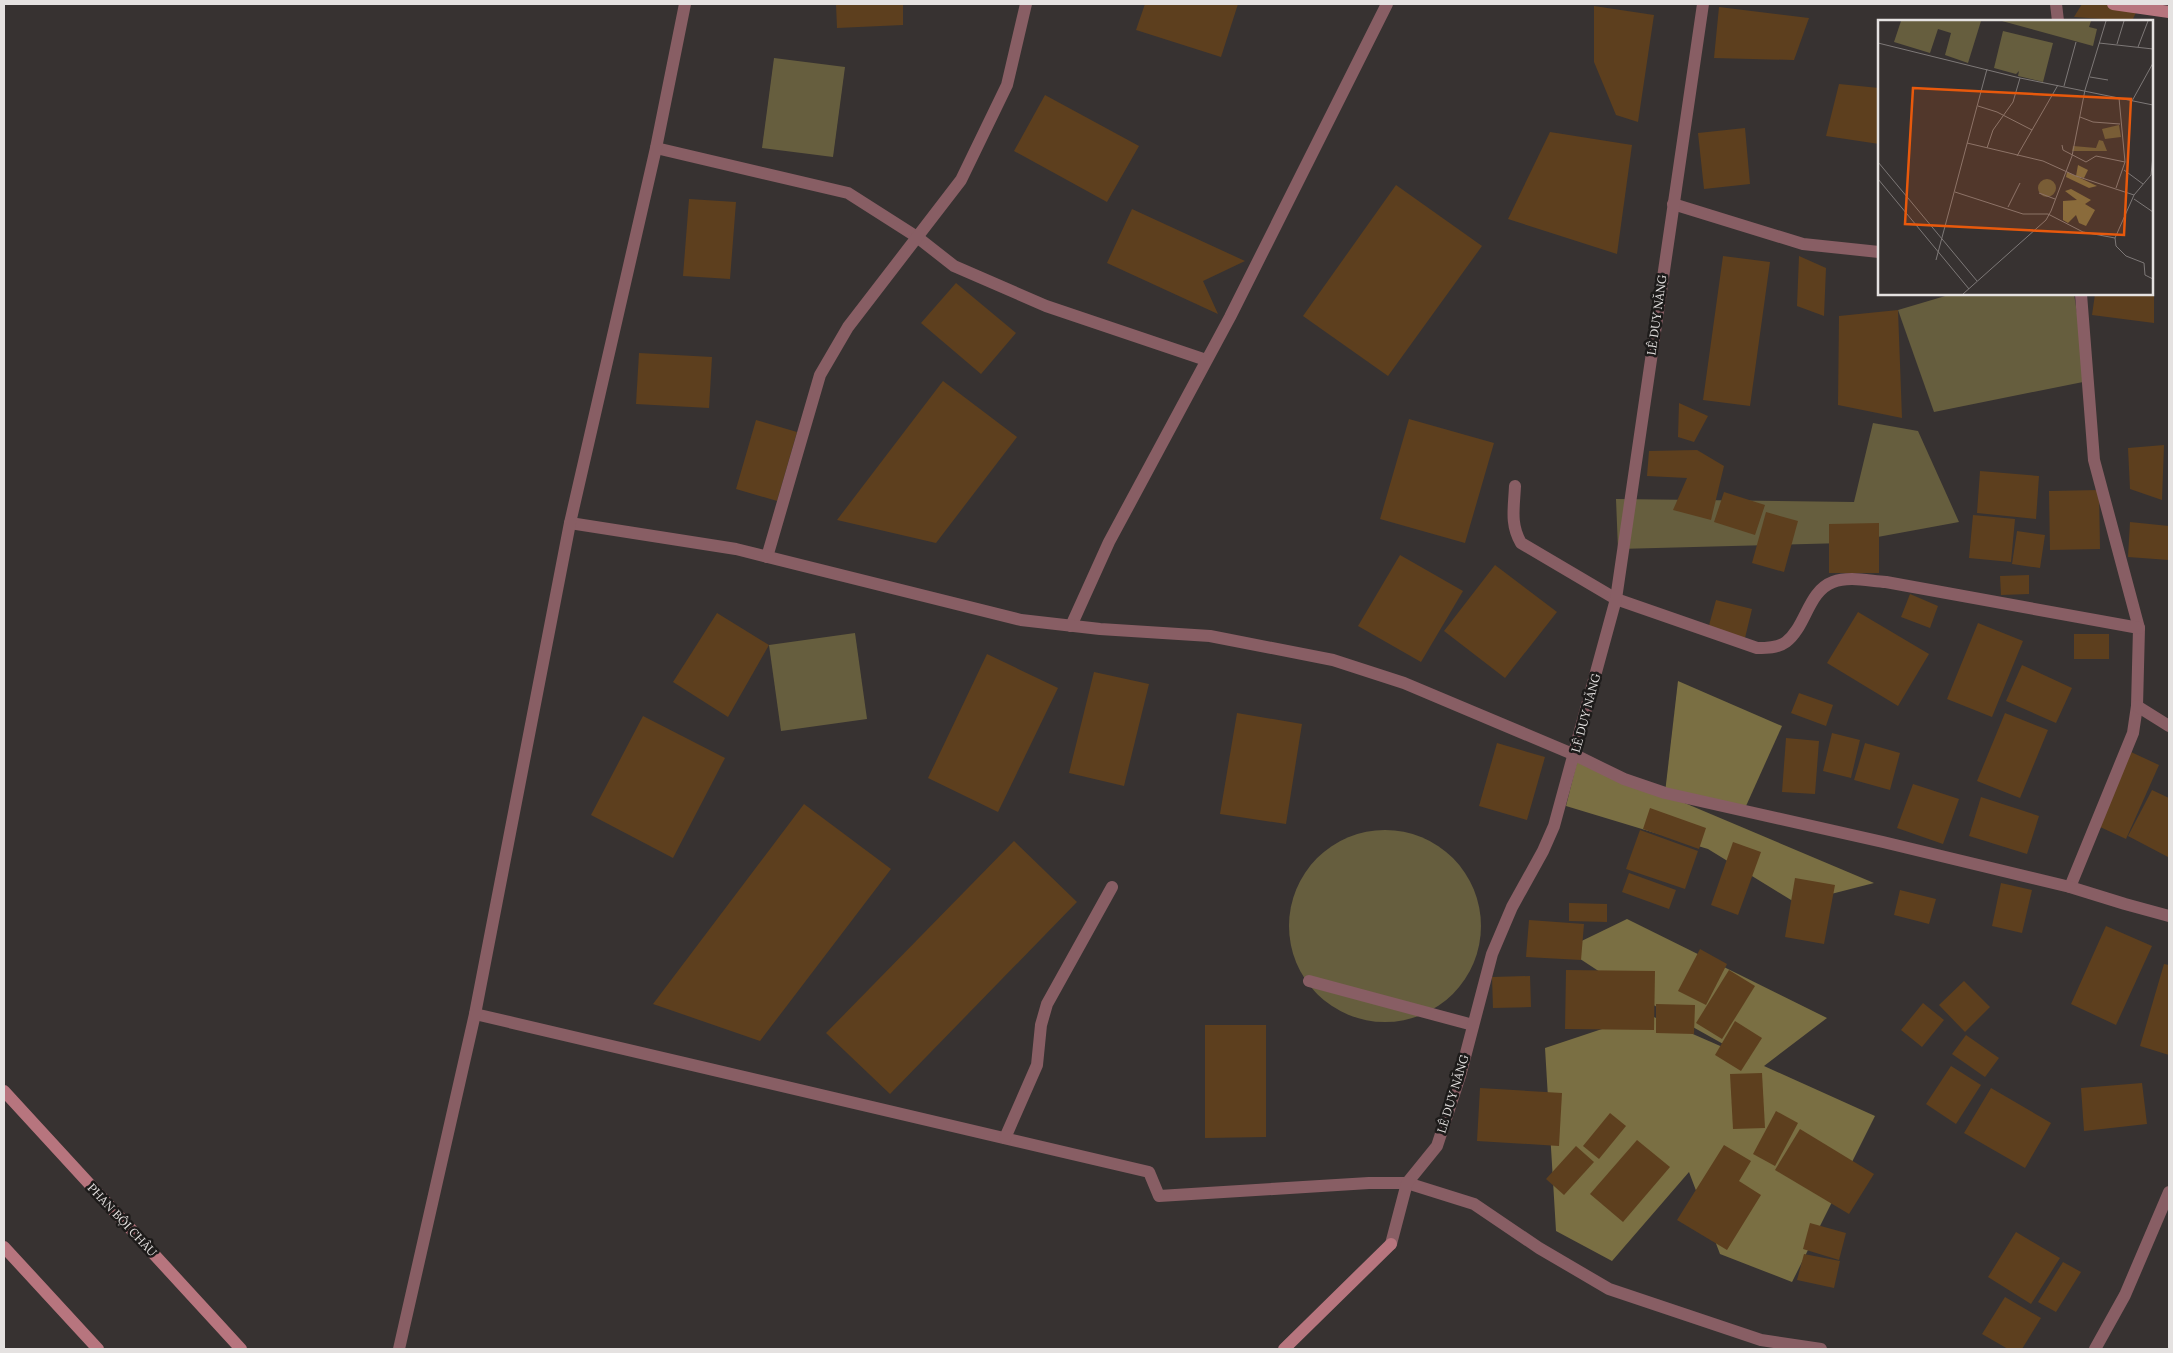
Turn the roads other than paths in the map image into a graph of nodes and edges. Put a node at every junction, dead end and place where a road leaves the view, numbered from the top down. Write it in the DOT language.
graph roads {
  1 [pos="684,4"];
  2 [pos="1026,4"];
  3 [pos="1387,4"];
  4 [pos="1703,4"];
  5 [pos="2056,4"];
  6 [pos="2113,4"];
  7 [pos="2169,12"];
  8 [pos="2058,20"];
  9 [pos="656,148"];
  10 [pos="1674,204"];
  11 [pos="917,237"];
  12 [pos="1878,252"];
  13 [pos="2081,295"];
  14 [pos="1206,360"];
  15 [pos="1515,486"];
  16 [pos="570,523"];
  17 [pos="767,557"];
  18 [pos="1616,599"];
  19 [pos="1071,626"];
  20 [pos="2139,628"];
  21 [pos="2138,706"];
  22 [pos="2169,726"];
  23 [pos="1575,755"];
  24 [pos="2070,886"];
  25 [pos="1112,887"];
  26 [pos="2169,916"];
  27 [pos="1309,981"];
  28 [pos="475,1014"];
  29 [pos="1473,1025"];
  30 [pos="4,1091"];
  31 [pos="1004,1138"];
  32 [pos="1406,1183"];
  33 [pos="2169,1192"];
  34 [pos="4,1247"];
  35 [pos="98,1349"];
  36 [pos="241,1349"];
  37 [pos="399,1349"];
  38 [pos="1284,1349"];
  39 [pos="1821,1349"];
  40 [pos="2095,1349"];
  1 -- 9 [label="street"];
  2 -- 11 [label="street"];
  3 -- 14 [label="street"];
  4 -- 10 [label="street, LÊ DUY NĂNG"];
  5 -- 8 [label="street"];
  6 -- 7 [label="street"];
  9 -- 11 [label="street"];
  9 -- 16 [label="street"];
  10 -- 12 [label="street"];
  10 -- 18 [label="street, LÊ DUY NĂNG"];
  11 -- 14 [label="street"];
  11 -- 17 [label="street"];
  13 -- 20 [label="street"];
  14 -- 19 [label="street"];
  15 -- 18 [label="street"];
  16 -- 17 [label="street"];
  16 -- 28 [label="street"];
  17 -- 19 [label="street"];
  18 -- 20 [label="street"];
  18 -- 23 [label="street, LÊ DUY NĂNG"];
  19 -- 23 [label="street"];
  20 -- 21 [label="street"];
  21 -- 22 [label="street"];
  21 -- 24 [label="street"];
  23 -- 24 [label="street"];
  23 -- 29 [label="street, LÊ DUY NĂNG"];
  24 -- 26 [label="street"];
  25 -- 31 [label="street"];
  27 -- 29 [label="street"];
  28 -- 31 [label="street"];
  28 -- 37 [label="street"];
  29 -- 32 [label="street, LÊ DUY NĂNG"];
  30 -- 36 [label="street, PHAN BỘI CHÂU"];
  31 -- 32 [label="street"];
  32 -- 38 [label="street, LÊ DUY NĂNG"];
  32 -- 39 [label="street"];
  33 -- 40 [label="street"];
  34 -- 35 [label="street"];
}
